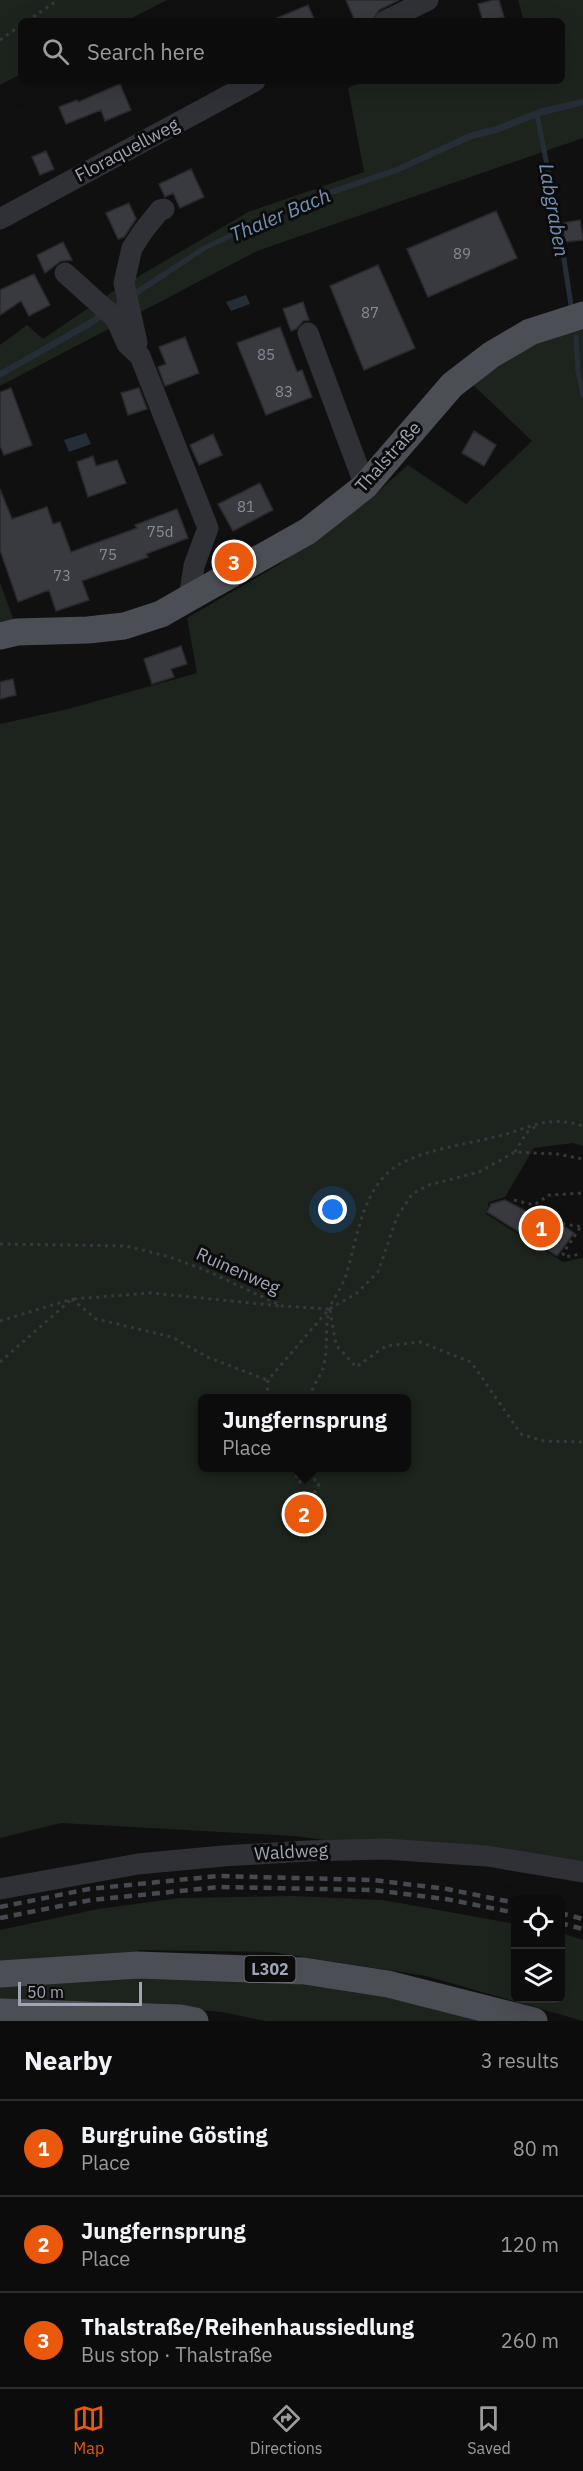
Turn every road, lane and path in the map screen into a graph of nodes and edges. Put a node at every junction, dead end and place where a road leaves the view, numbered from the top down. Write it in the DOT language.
graph roads {
  1 [pos="58,0"];
  2 [pos="428,0"];
  3 [pos="31,18"];
  4 [pos="391,18"];
  5 [pos="18,27"];
  6 [pos="0,40"];
  7 [pos="249,84"];
  8 [pos="164,209"];
  9 [pos="0,219"];
  10 [pos="65,273"];
  11 [pos="125,315"];
  12 [pos="583,315"];
  13 [pos="308,333"];
  14 [pos="364,486"];
  15 [pos="189,598"];
  16 [pos="0,636"];
  17 [pos="544,1121"];
  18 [pos="583,1126"];
  19 [pos="515,1152"];
  20 [pos="583,1159"];
  21 [pos="583,1193"];
  22 [pos="514,1200"];
  23 [pos="557,1218"];
  24 [pos="582,1228"];
  25 [pos="0,1244"];
  26 [pos="581,1254"];
  27 [pos="72,1299"];
  28 [pos="282,1306"];
  29 [pos="329,1309"];
  30 [pos="0,1321"];
  31 [pos="0,1362"];
  32 [pos="268,1380"];
  33 [pos="267,1394"];
  34 [pos="311,1394"];
  35 [pos="583,1442"];
  36 [pos="294,1472"];
  37 [pos="307,1472"];
  38 [pos="311,1476"];
  39 [pos="304,1514"];
  40 [pos="583,1872"];
  41 [pos="0,1889"];
  42 [pos="0,1974"];
  43 [pos="0,2012"];
  44 [pos="195,2021"];
  45 [pos="534,2021"];
  1 -- 3 [label="path"];
  2 -- 4 [label="street"];
  5 -- 6 [label="path"];
  7 -- 9 [label="street, Floraquellweg"];
  8 -- 11 [label="street"];
  10 -- 11 [label="street"];
  11 -- 15 [label="street"];
  12 -- 14 [label="main road, Thalstraße"];
  13 -- 14 [label="street"];
  14 -- 15 [label="main road, Thalstraße"];
  15 -- 16 [label="main road, Thalstraße"];
  17 -- 18 [label="path"];
  17 -- 19 [label="path"];
  17 -- 29 [label="path"];
  19 -- 20 [label="path"];
  19 -- 29 [label="path"];
  21 -- 22 [label="path"];
  23 -- 24 [label="path"];
  24 -- 26 [label="path"];
  25 -- 28 [label="path, Ruinenweg"];
  27 -- 28 [label="path"];
  27 -- 30 [label="path"];
  27 -- 31 [label="path"];
  27 -- 32 [label="path"];
  28 -- 29 [label="path, Ruinenweg"];
  29 -- 32 [label="path"];
  29 -- 34 [label="path"];
  29 -- 35 [label="path"];
  32 -- 33 [label="path"];
  36 -- 38 [label="path"];
  37 -- 38 [label="path"];
  38 -- 39 [label="path"];
  40 -- 41 [label="street, Waldweg"];
  42 -- 45 [label="main road, L302"];
  43 -- 44 [label="main road"];
}
